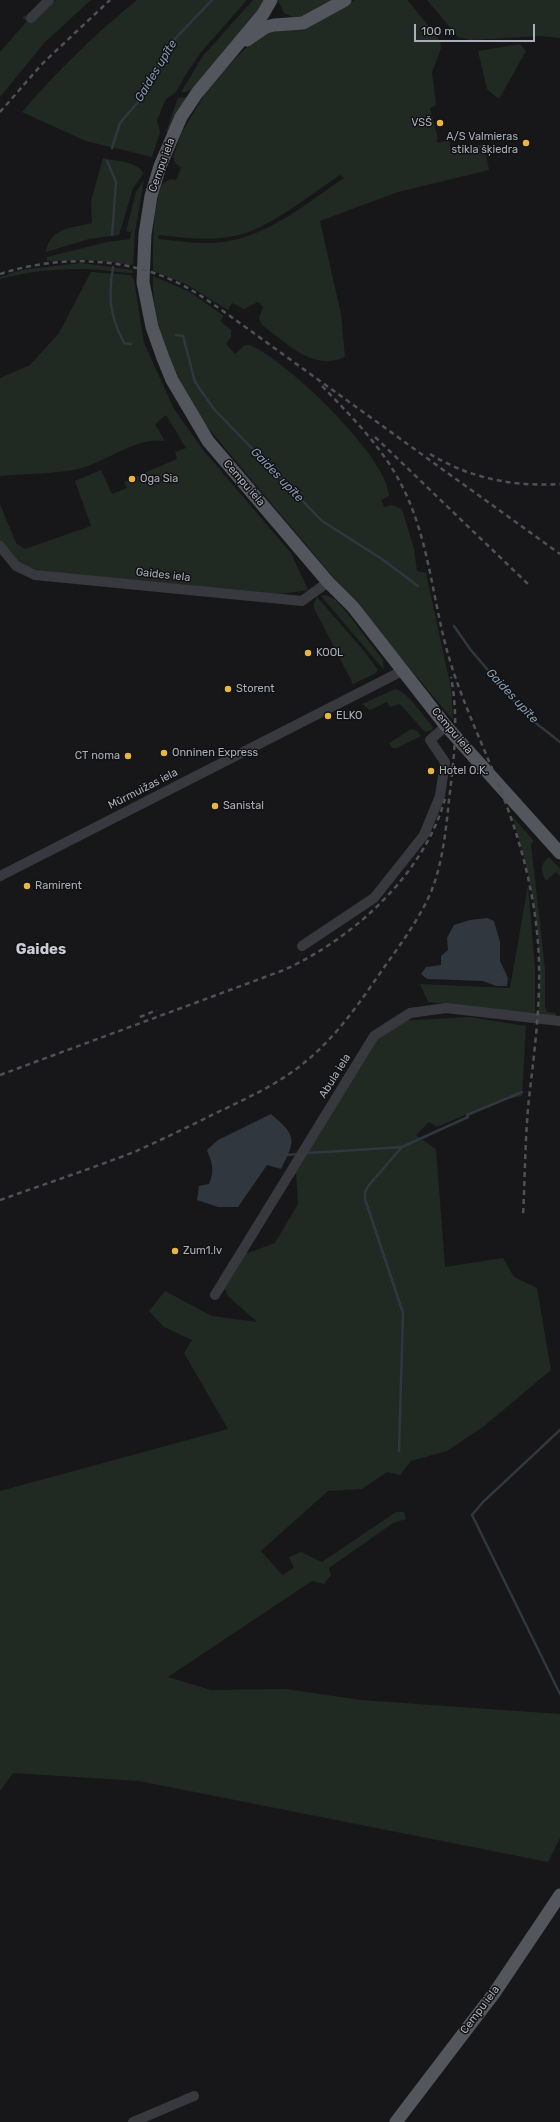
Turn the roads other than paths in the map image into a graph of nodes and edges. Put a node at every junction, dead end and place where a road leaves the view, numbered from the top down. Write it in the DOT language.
graph roads {
  1 [pos="49,0"];
  2 [pos="345,0"];
  3 [pos="271,2"];
  4 [pos="31,18"];
  5 [pos="286,24"];
  6 [pos="236,48"];
  7 [pos="0,546"];
  8 [pos="328,582"];
  9 [pos="404,670"];
  10 [pos="446,726"];
  11 [pos="560,853"];
  12 [pos="0,876"];
  13 [pos="302,946"];
  14 [pos="560,1021"];
  15 [pos="215,1294"];
  16 [pos="560,1894"];
  17 [pos="194,2096"];
  18 [pos="133,2122"];
  19 [pos="396,2122"];
  1 -- 4 [label="street"];
  2 -- 5 [label="main road, Cempu iela"];
  3 -- 5 [label="main road, Cempu iela"];
  3 -- 6 [label="main road, Cempu iela"];
  5 -- 6 [label="main road, Cempu iela"];
  6 -- 8 [label="main road, Cempu iela"];
  7 -- 8 [label="street, Gaides iela"];
  8 -- 9 [label="main road, Cempu iela"];
  9 -- 10 [label="main road, Cempu iela"];
  9 -- 12 [label="street, Mūrmuižas iela"];
  10 -- 11 [label="main road, Cempu iela"];
  10 -- 13 [label="street"];
  14 -- 15 [label="street, Abula iela"];
  16 -- 19 [label="main road, Cempu iela"];
  17 -- 18 [label="street"];
}
